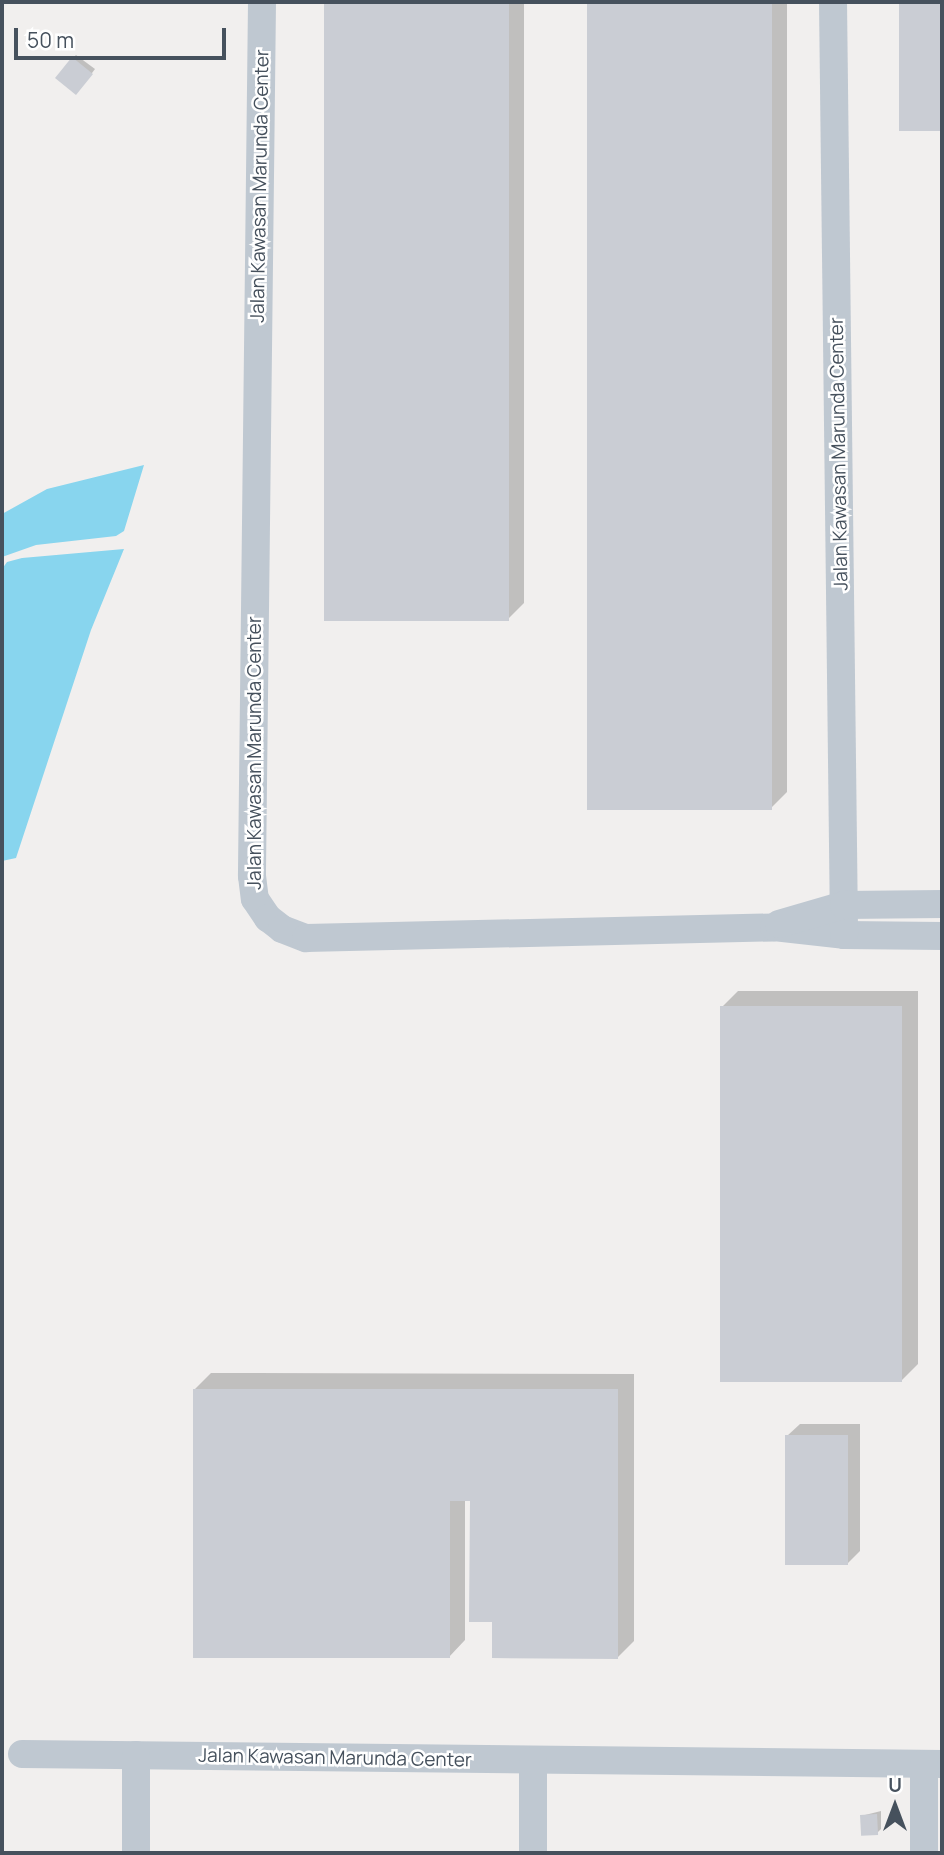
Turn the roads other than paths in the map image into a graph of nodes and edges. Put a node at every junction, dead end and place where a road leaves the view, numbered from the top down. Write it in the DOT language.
graph roads {
  1 [pos="262,2"];
  2 [pos="833,2"];
  3 [pos="942,904"];
  4 [pos="844,905"];
  5 [pos="774,926"];
  6 [pos="844,935"];
  7 [pos="942,936"];
  8 [pos="22,1754"];
  9 [pos="136,1755"];
  10 [pos="533,1761"];
  11 [pos="933,1764"];
  12 [pos="136,1853"];
  13 [pos="533,1853"];
  14 [pos="924,1853"];
  1 -- 5 [label="lane, Jalan Kawasan Marunda Center"];
  2 -- 4 [label="lane, Jalan Kawasan Marunda Center"];
  3 -- 4 [label="lane"];
  4 -- 5 [label="lane"];
  4 -- 6 [label="lane, Jalan Kawasan Marunda Center"];
  5 -- 6 [label="lane, Jalan Kawasan Marunda Center"];
  6 -- 7 [label="lane, Jalan Kawasan Marunda Center"];
  8 -- 9 [label="lane, Jalan Kawasan Marunda Center"];
  9 -- 10 [label="lane, Jalan Kawasan Marunda Center"];
  9 -- 12 [label="lane"];
  10 -- 11 [label="lane, Jalan Kawasan Marunda Center"];
  10 -- 13 [label="lane"];
  11 -- 14 [label="lane, Jalan Kawasan Marunda Center"];
}
